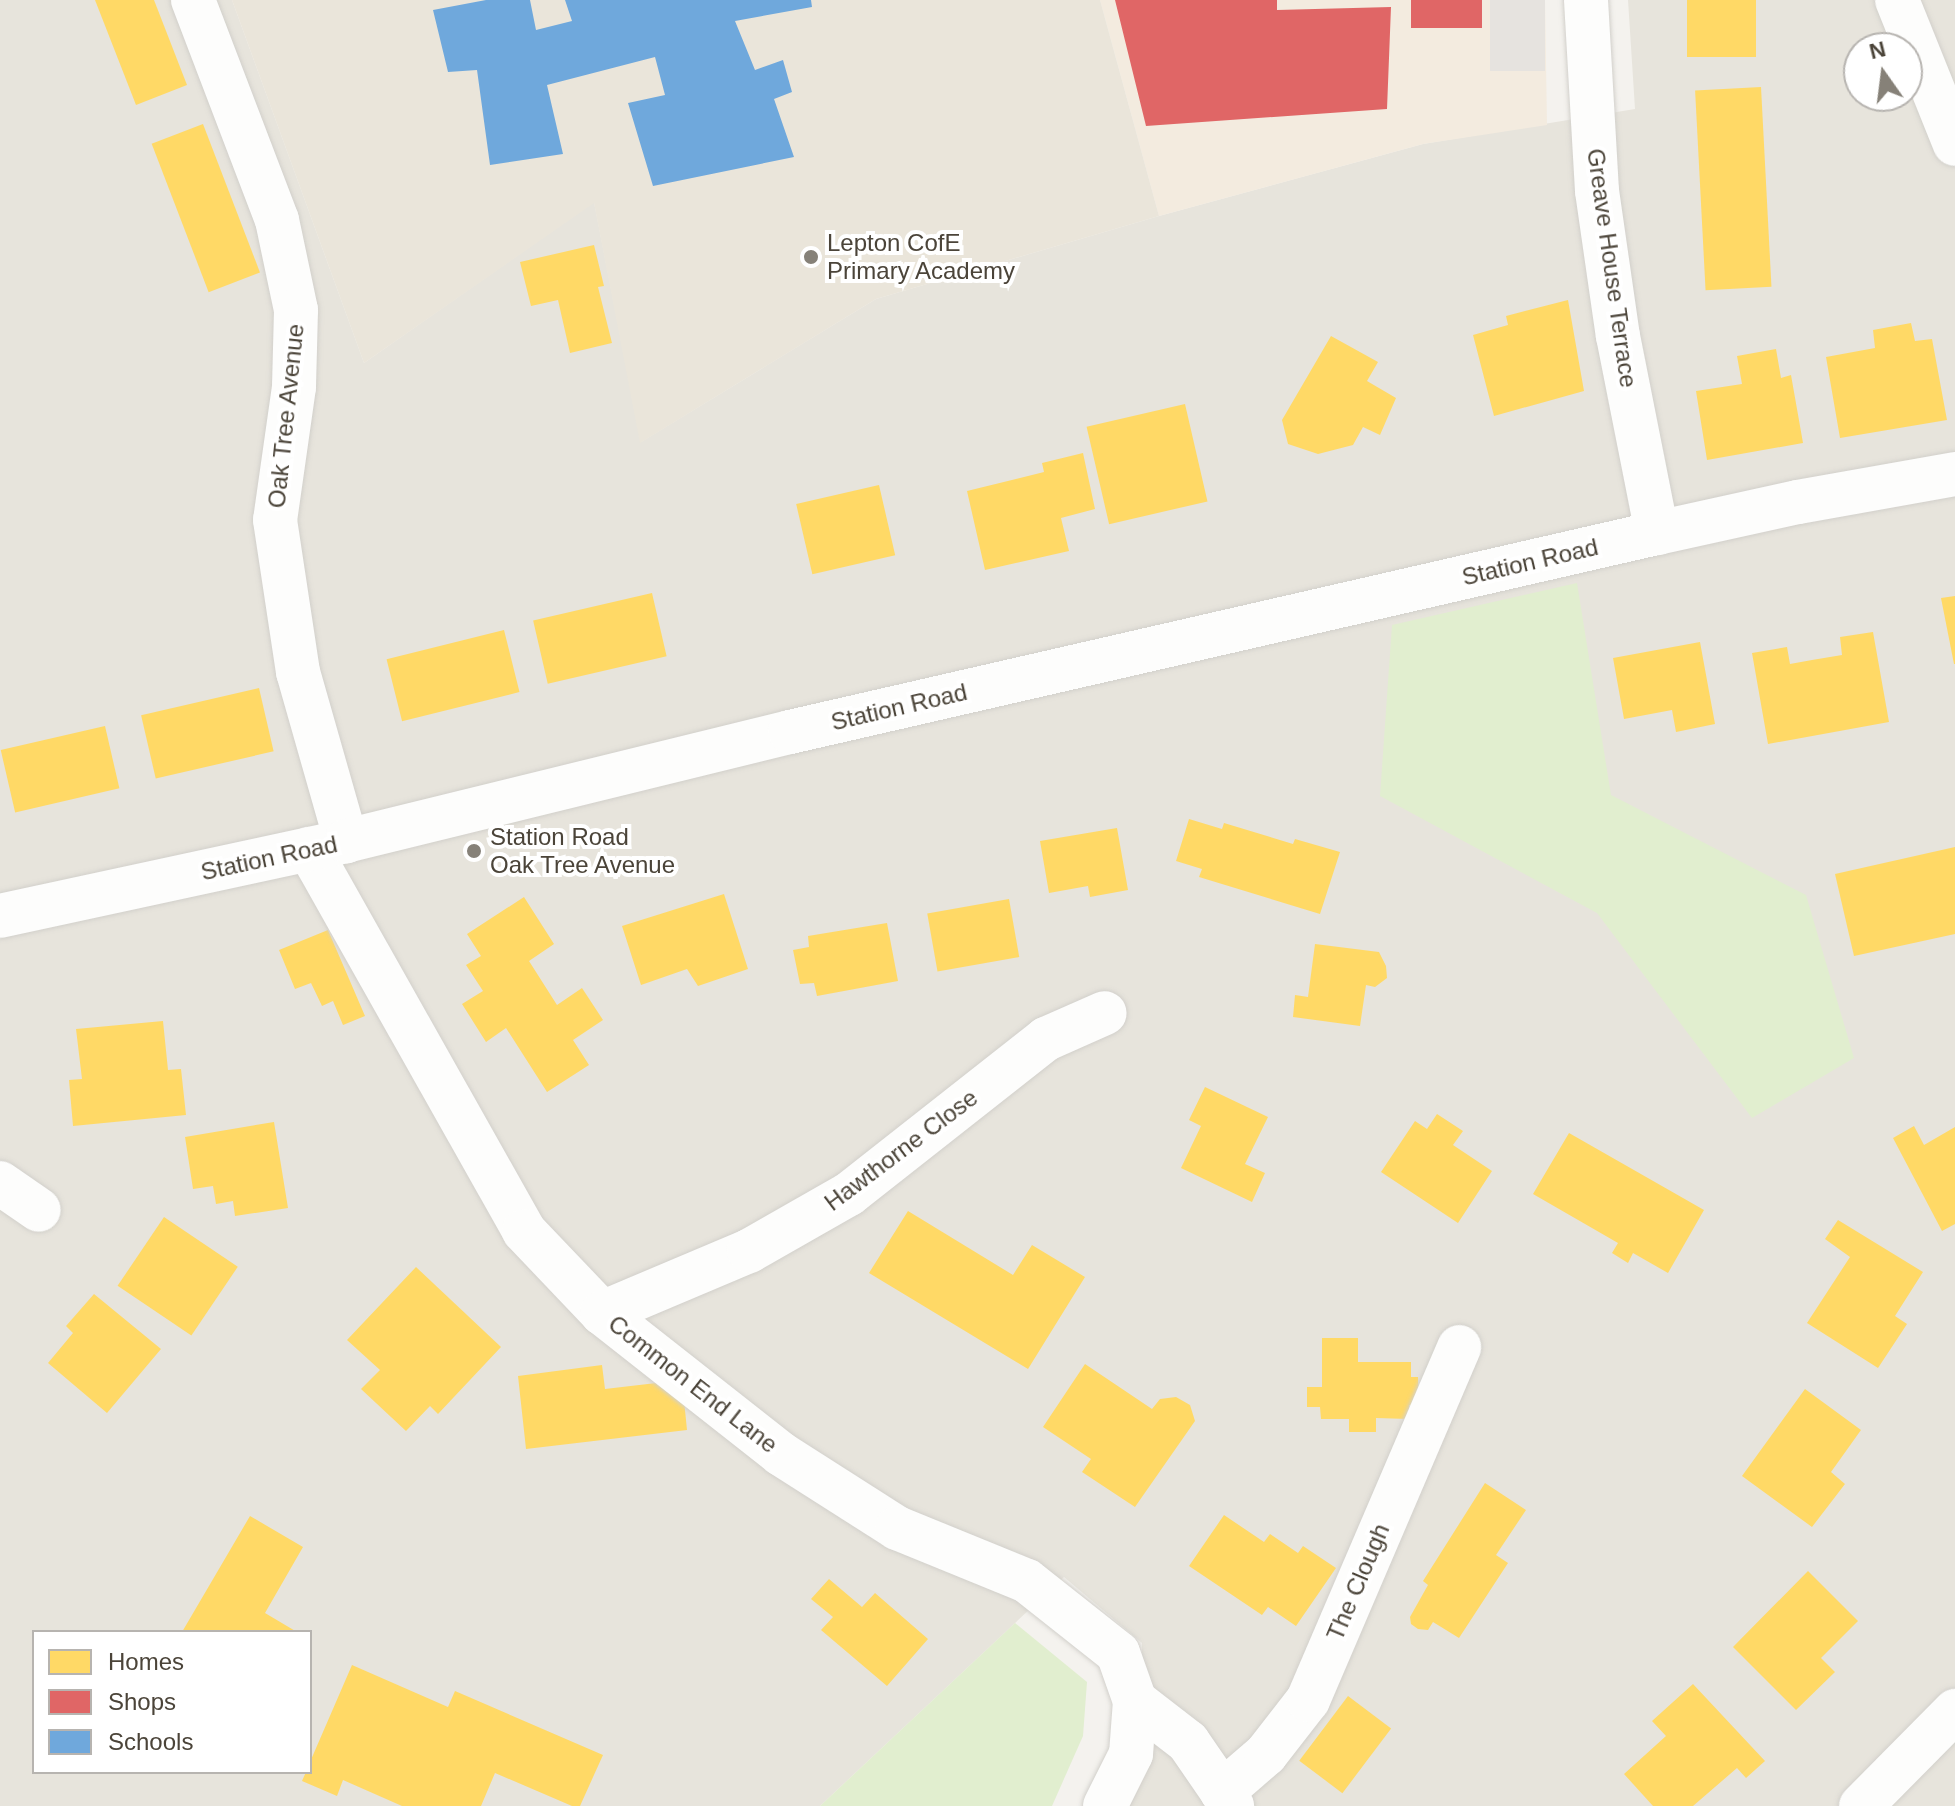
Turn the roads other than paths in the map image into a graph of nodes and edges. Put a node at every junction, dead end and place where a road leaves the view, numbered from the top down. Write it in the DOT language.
graph roads {
  1 [pos="193,0"];
  2 [pos="1586,0"];
  3 [pos="1897,0"];
  4 [pos="1955,144"];
  5 [pos="1955,474"];
  6 [pos="1657,533"];
  7 [pos="327,845"];
  8 [pos="0,916"];
  9 [pos="1105,1013"];
  10 [pos="0,1183"];
  11 [pos="39,1210"];
  12 [pos="602,1313"];
  13 [pos="1459,1347"];
  14 [pos="1135,1701"];
  15 [pos="1955,1711"];
  16 [pos="1227,1799"];
  17 [pos="1105,1806"];
  18 [pos="1861,1806"];
  1 -- 7 [label="street, Oak Tree Avenue"];
  2 -- 6 [label="street, Greave House Terrace"];
  3 -- 4 [label="street"];
  5 -- 6 [label="street, Station Road"];
  6 -- 7 [label="street, Station Road"];
  7 -- 8 [label="street, Station Road"];
  7 -- 12 [label="street, Common End Lane"];
  9 -- 12 [label="street, Hawthorne Close"];
  10 -- 11 [label="street"];
  12 -- 14 [label="street, Common End Lane"];
  13 -- 16 [label="street, The Clough"];
  14 -- 16 [label="street"];
  14 -- 17 [label="street, Common End Lane"];
  15 -- 18 [label="street"];
}
